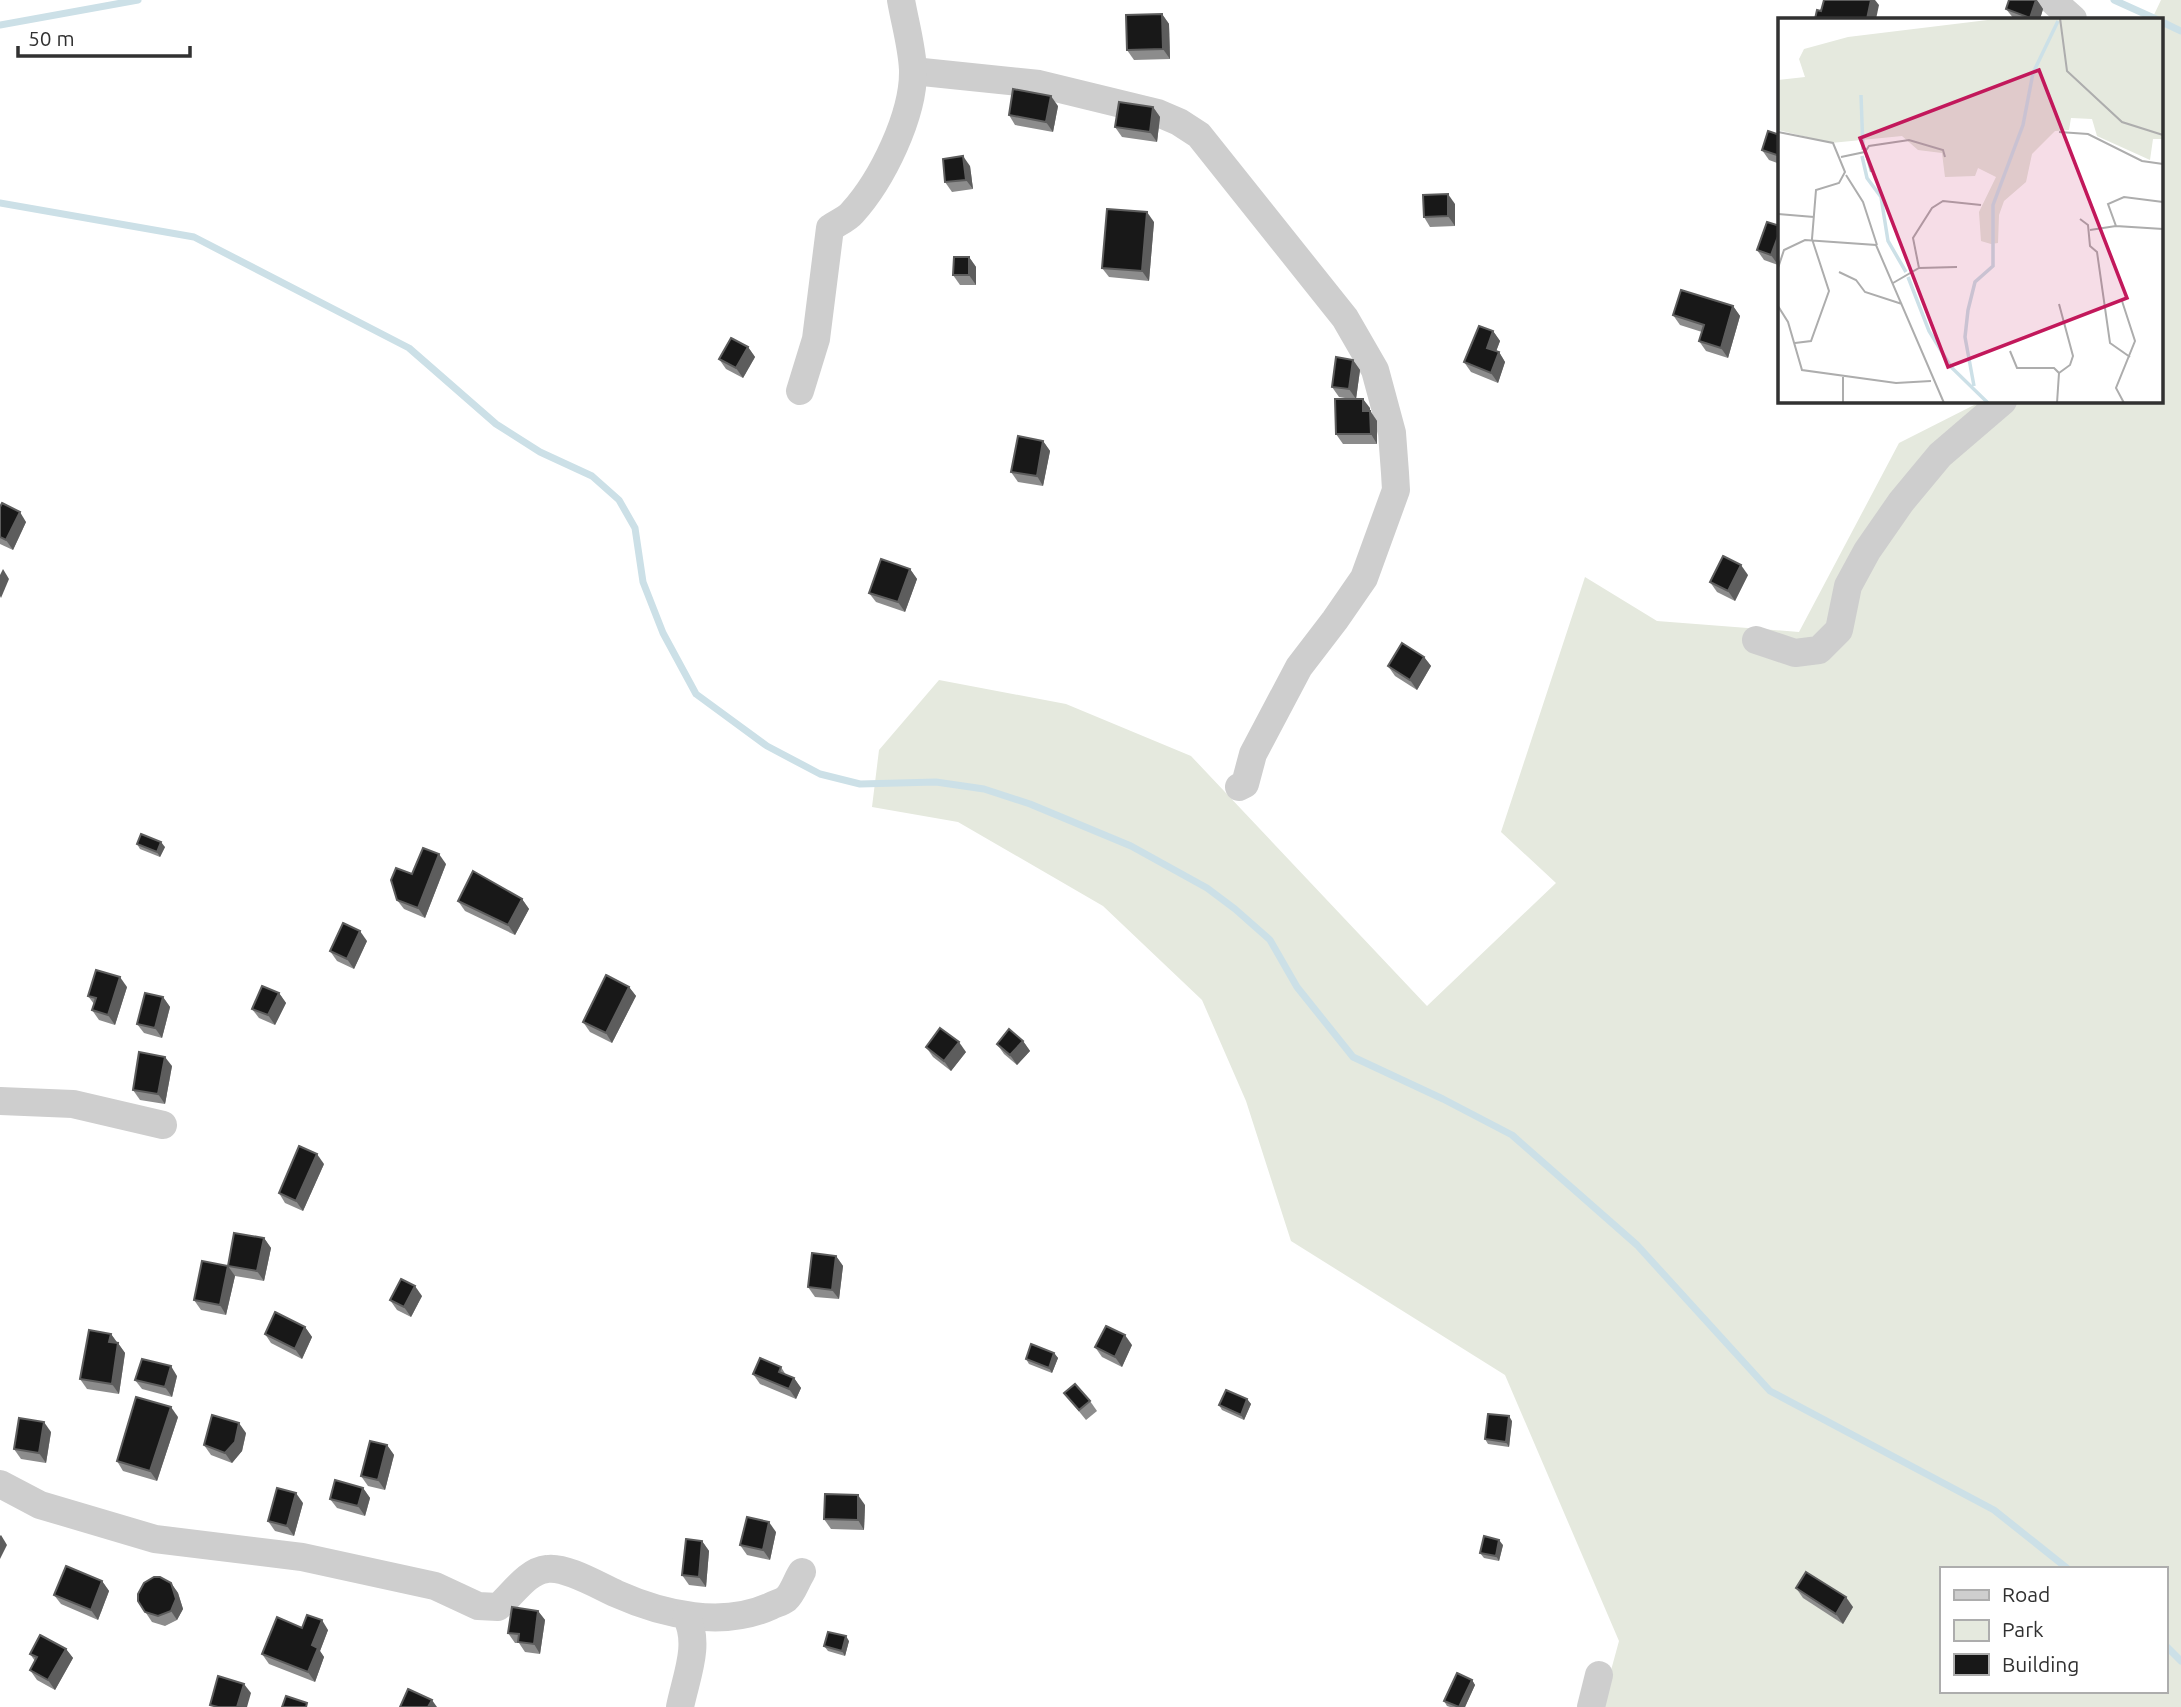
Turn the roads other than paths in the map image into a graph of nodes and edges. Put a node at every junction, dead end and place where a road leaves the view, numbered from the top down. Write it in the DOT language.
graph roads {
  1 [pos="901,0"];
  2 [pos="2052,0"];
  3 [pos="2072,18"];
  4 [pos="913,71"];
  5 [pos="800,391"];
  6 [pos="2002,402"];
  7 [pos="1756,640"];
  8 [pos="1239,787"];
  9 [pos="0,1101"];
  10 [pos="163,1125"];
  11 [pos="0,1484"];
  12 [pos="802,1572"];
  13 [pos="686,1616"];
  14 [pos="1599,1675"];
  15 [pos="680,1707"];
  16 [pos="1591,1707"];
  1 -- 4 [label="street"];
  2 -- 3 [label="street"];
  4 -- 5 [label="street"];
  4 -- 8 [label="street"];
  6 -- 7 [label="street"];
  9 -- 10 [label="street"];
  11 -- 13 [label="street"];
  12 -- 13 [label="street"];
  13 -- 15 [label="street"];
  14 -- 16 [label="street"];
}
